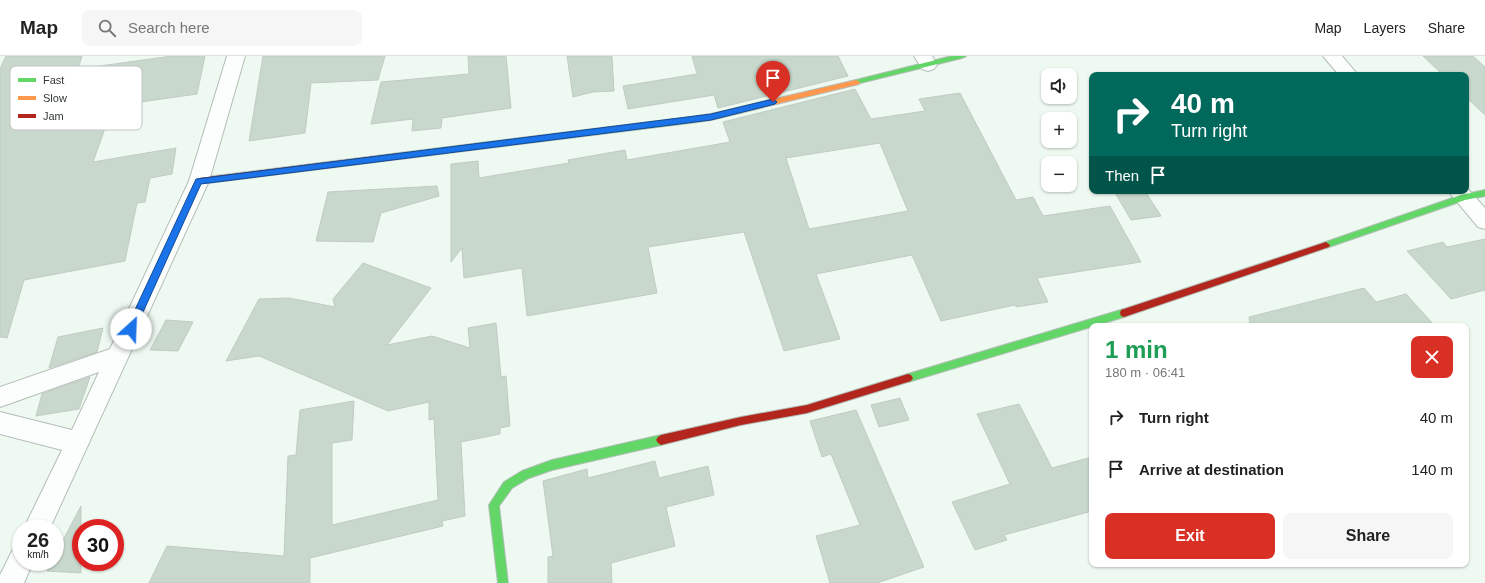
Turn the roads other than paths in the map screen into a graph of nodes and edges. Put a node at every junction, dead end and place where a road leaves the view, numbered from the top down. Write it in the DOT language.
graph roads {
  1 [pos="236,56"];
  2 [pos="962,56"];
  3 [pos="1332,56"];
  4 [pos="926,61"];
  5 [pos="1347,72"];
  6 [pos="199,181"];
  7 [pos="1485,193"];
  8 [pos="1461,194"];
  9 [pos="1469,194"];
  10 [pos="1485,221"];
  11 [pos="1089,323"];
  12 [pos="1090,323"];
  13 [pos="118,356"];
  14 [pos="0,397"];
  15 [pos="0,423"];
  16 [pos="78,443"];
  17 [pos="41,519"];
  18 [pos="16,571"];
  19 [pos="10,583"];
  20 [pos="503,583"];
  1 -- 6 [label="street"];
  2 -- 4 [label="street"];
  3 -- 5 [label="street"];
  4 -- 6 [label="street"];
  6 -- 13 [label="street"];
  7 -- 9 [label="street"];
  8 -- 10 [label="street"];
  8 -- 12 [label="street"];
  11 -- 20 [label="street"];
  13 -- 14 [label="street"];
  13 -- 16 [label="street"];
  15 -- 16 [label="street"];
  16 -- 17 [label="street"];
  18 -- 19 [label="street"];
}
